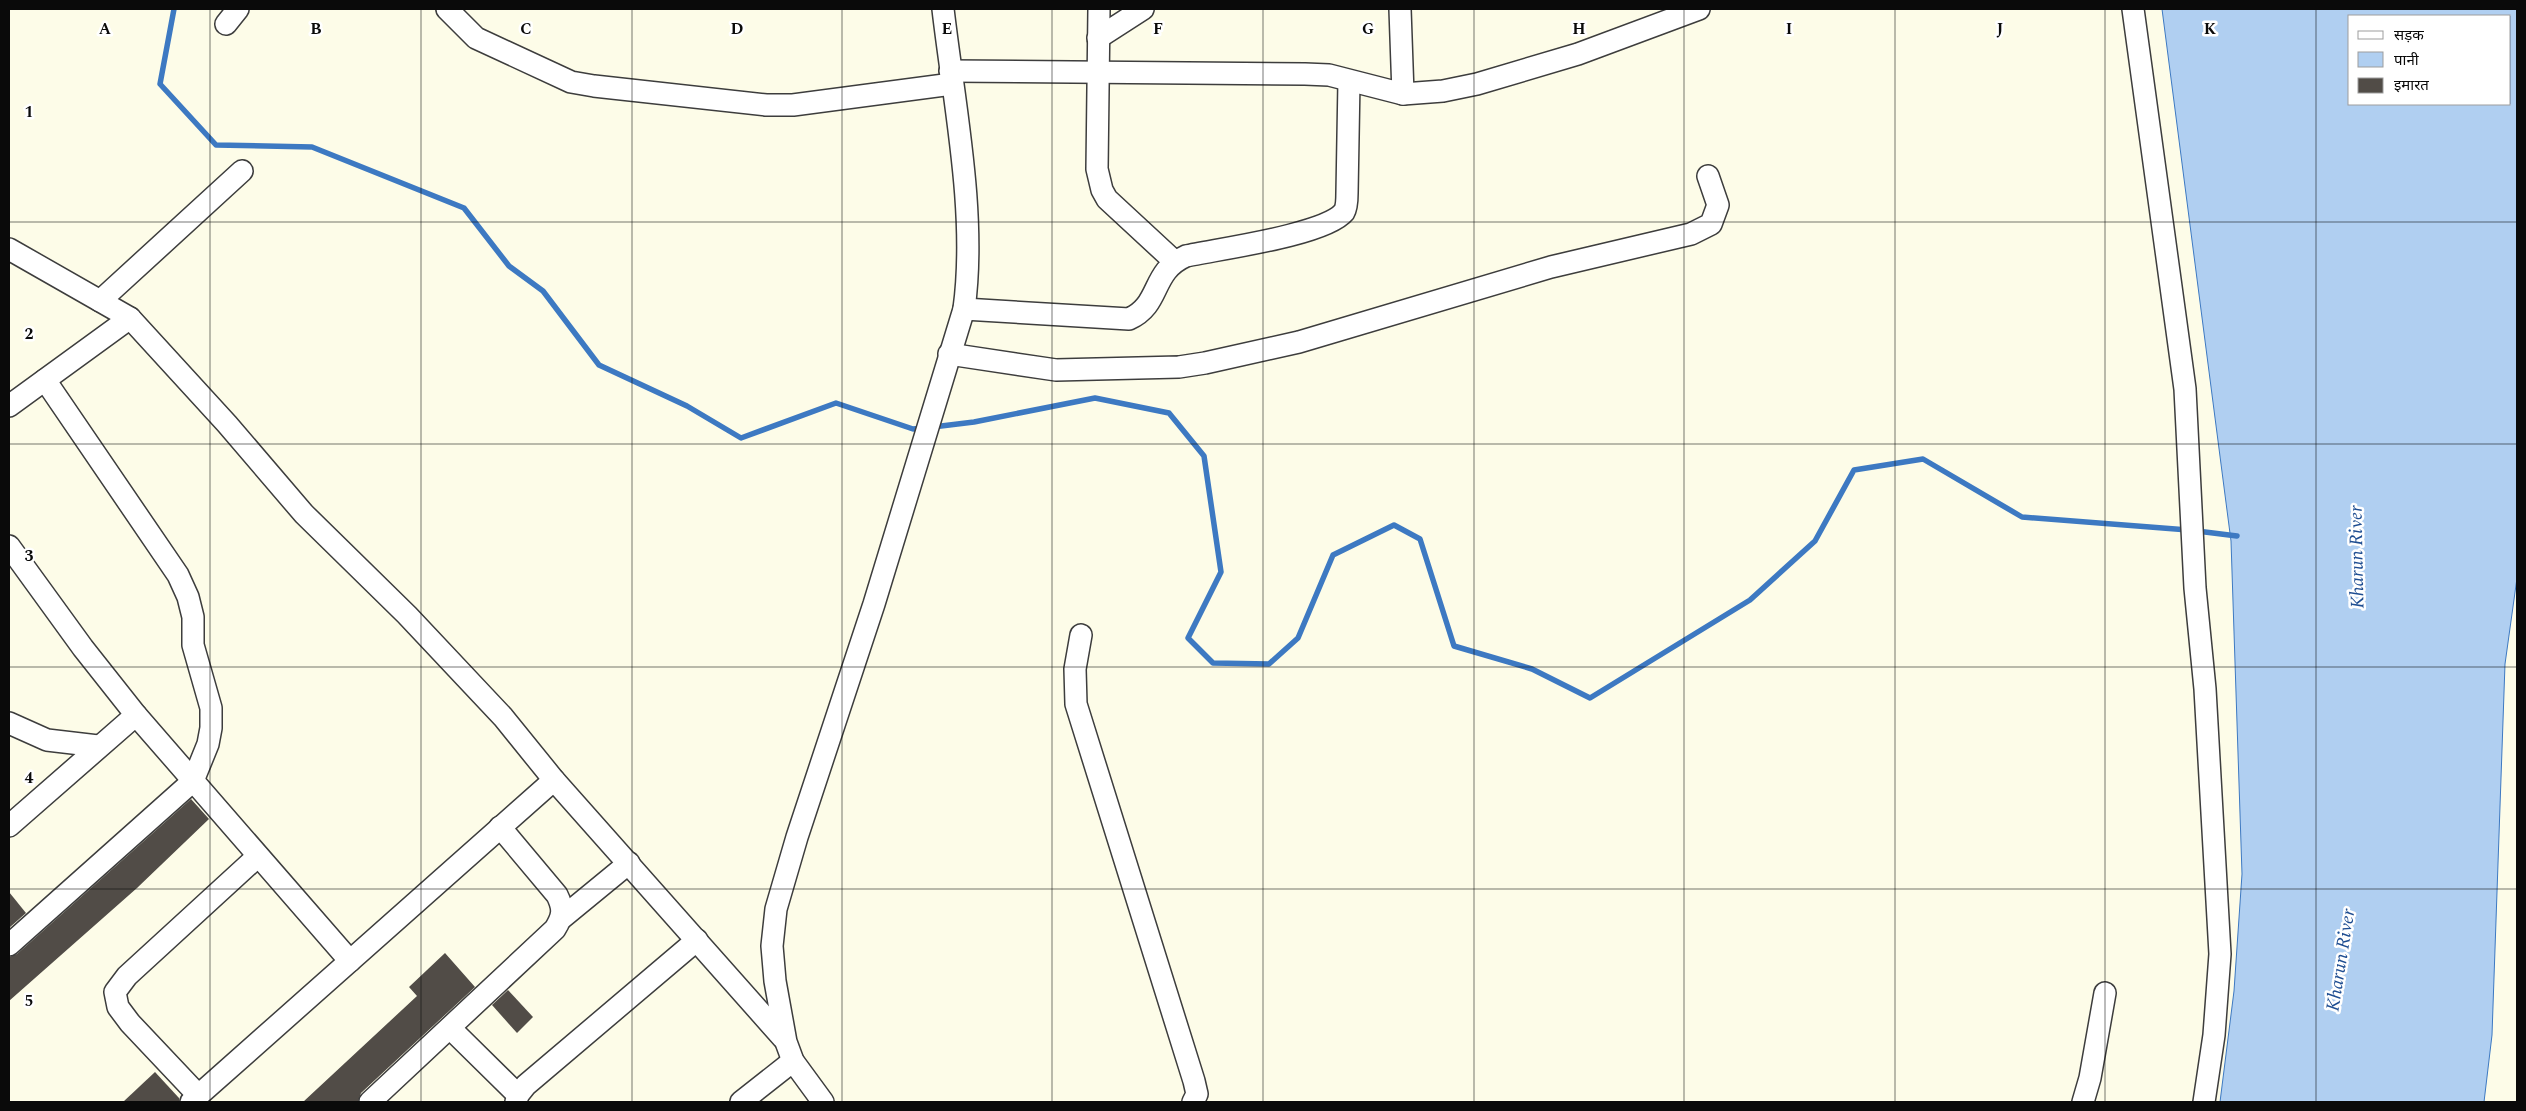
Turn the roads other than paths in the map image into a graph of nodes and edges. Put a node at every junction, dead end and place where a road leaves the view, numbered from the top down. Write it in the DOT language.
graph roads {
  1 [pos="943,9"];
  2 [pos="1099,9"];
  3 [pos="1143,9"];
  4 [pos="1400,9"];
  5 [pos="1699,9"];
  6 [pos="2133,9"];
  7 [pos="453,11"];
  8 [pos="1098,38"];
  9 [pos="1096,71"];
  10 [pos="951,77"];
  11 [pos="1349,81"];
  12 [pos="1403,94"];
  13 [pos="242,171"];
  14 [pos="1708,176"];
  15 [pos="9,249"];
  16 [pos="1174,262"];
  17 [pos="100,301"];
  18 [pos="964,309"];
  19 [pos="130,318"];
  20 [pos="949,354"];
  21 [pos="45,380"];
  22 [pos="9,406"];
  23 [pos="9,546"];
  24 [pos="1081,635"];
  25 [pos="136,715"];
  26 [pos="9,722"];
  27 [pos="98,746"];
  28 [pos="554,780"];
  29 [pos="193,781"];
  30 [pos="9,826"];
  31 [pos="500,827"];
  32 [pos="258,856"];
  33 [pos="629,863"];
  34 [pos="562,918"];
  35 [pos="697,940"];
  36 [pos="9,945"];
  37 [pos="350,961"];
  38 [pos="2105,993"];
  39 [pos="450,1028"];
  40 [pos="790,1052"];
  41 [pos="517,1098"];
  42 [pos="194,1099"];
  43 [pos="370,1102"];
  44 [pos="741,1102"];
  45 [pos="823,1102"];
  46 [pos="1193,1102"];
  47 [pos="2083,1102"];
  48 [pos="2204,1102"];
  1 -- 10 [label="street"];
  2 -- 8 [label="street"];
  3 -- 8 [label="street"];
  4 -- 12 [label="street"];
  5 -- 12 [label="street"];
  6 -- 48 [label="street"];
  7 -- 10 [label="street"];
  8 -- 9 [label="street"];
  9 -- 10 [label="street"];
  9 -- 11 [label="street"];
  9 -- 16 [label="street"];
  10 -- 18 [label="street"];
  11 -- 12 [label="street"];
  11 -- 16 [label="street"];
  13 -- 17 [label="street"];
  14 -- 20 [label="street"];
  15 -- 17 [label="street"];
  16 -- 18 [label="street"];
  17 -- 19 [label="street"];
  18 -- 20 [label="street"];
  19 -- 21 [label="street"];
  19 -- 28 [label="street"];
  20 -- 40 [label="street"];
  21 -- 22 [label="street"];
  21 -- 29 [label="street"];
  23 -- 25 [label="street"];
  24 -- 46 [label="street"];
  25 -- 27 [label="street"];
  25 -- 29 [label="street"];
  26 -- 27 [label="street"];
  27 -- 30 [label="street"];
  28 -- 31 [label="street"];
  28 -- 33 [label="street"];
  29 -- 32 [label="street"];
  29 -- 36 [label="street"];
  31 -- 34 [label="street"];
  31 -- 37 [label="street"];
  32 -- 37 [label="street"];
  32 -- 42 [label="street"];
  33 -- 34 [label="street"];
  33 -- 35 [label="street"];
  34 -- 39 [label="street"];
  35 -- 40 [label="street"];
  35 -- 41 [label="street"];
  37 -- 42 [label="street"];
  38 -- 47 [label="street"];
  39 -- 41 [label="street"];
  39 -- 43 [label="street"];
  40 -- 44 [label="street"];
  40 -- 45 [label="street"];
}
